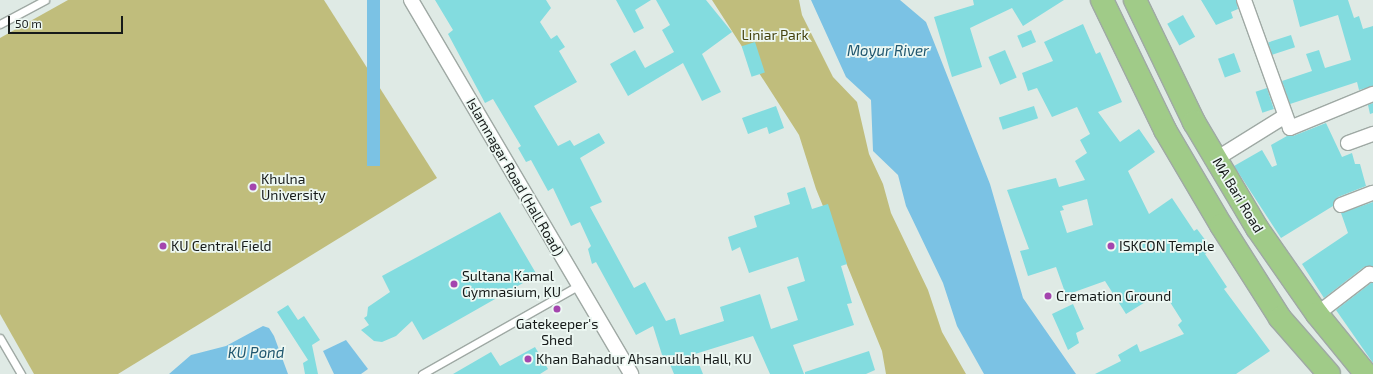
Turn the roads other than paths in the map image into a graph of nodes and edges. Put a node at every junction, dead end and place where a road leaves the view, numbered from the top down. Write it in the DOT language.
graph roads {
  1 [pos="44,0"];
  2 [pos="411,0"];
  3 [pos="1102,0"];
  4 [pos="1134,0"];
  5 [pos="1244,0"];
  6 [pos="0,24"];
  7 [pos="1373,94"];
  8 [pos="1285,116"];
  9 [pos="1373,134"];
  10 [pos="1348,143"];
  11 [pos="1216,158"];
  12 [pos="1373,193"];
  13 [pos="1341,205"];
  14 [pos="1373,276"];
  15 [pos="579,285"];
  16 [pos="1317,314"];
  17 [pos="0,338"];
  18 [pos="21,374"];
  19 [pos="422,374"];
  20 [pos="631,374"];
  21 [pos="1329,374"];
  22 [pos="1366,374"];
  1 -- 6 [label="lane"];
  2 -- 15 [label="street, Islamnagar Road (Hall Road)"];
  3 -- 21 [label="main road"];
  4 -- 11 [label="main road, MA Bari Road"];
  5 -- 8 [label="street"];
  7 -- 8 [label="street"];
  8 -- 11 [label="street"];
  9 -- 10 [label="street"];
  11 -- 16 [label="main road, MA Bari Road"];
  12 -- 13 [label="street"];
  14 -- 16 [label="street"];
  15 -- 19 [label="lane"];
  15 -- 20 [label="street, Islamnagar Road (Hall Road)"];
  16 -- 22 [label="main road, MA Bari Road"];
  17 -- 18 [label="lane"];
}
